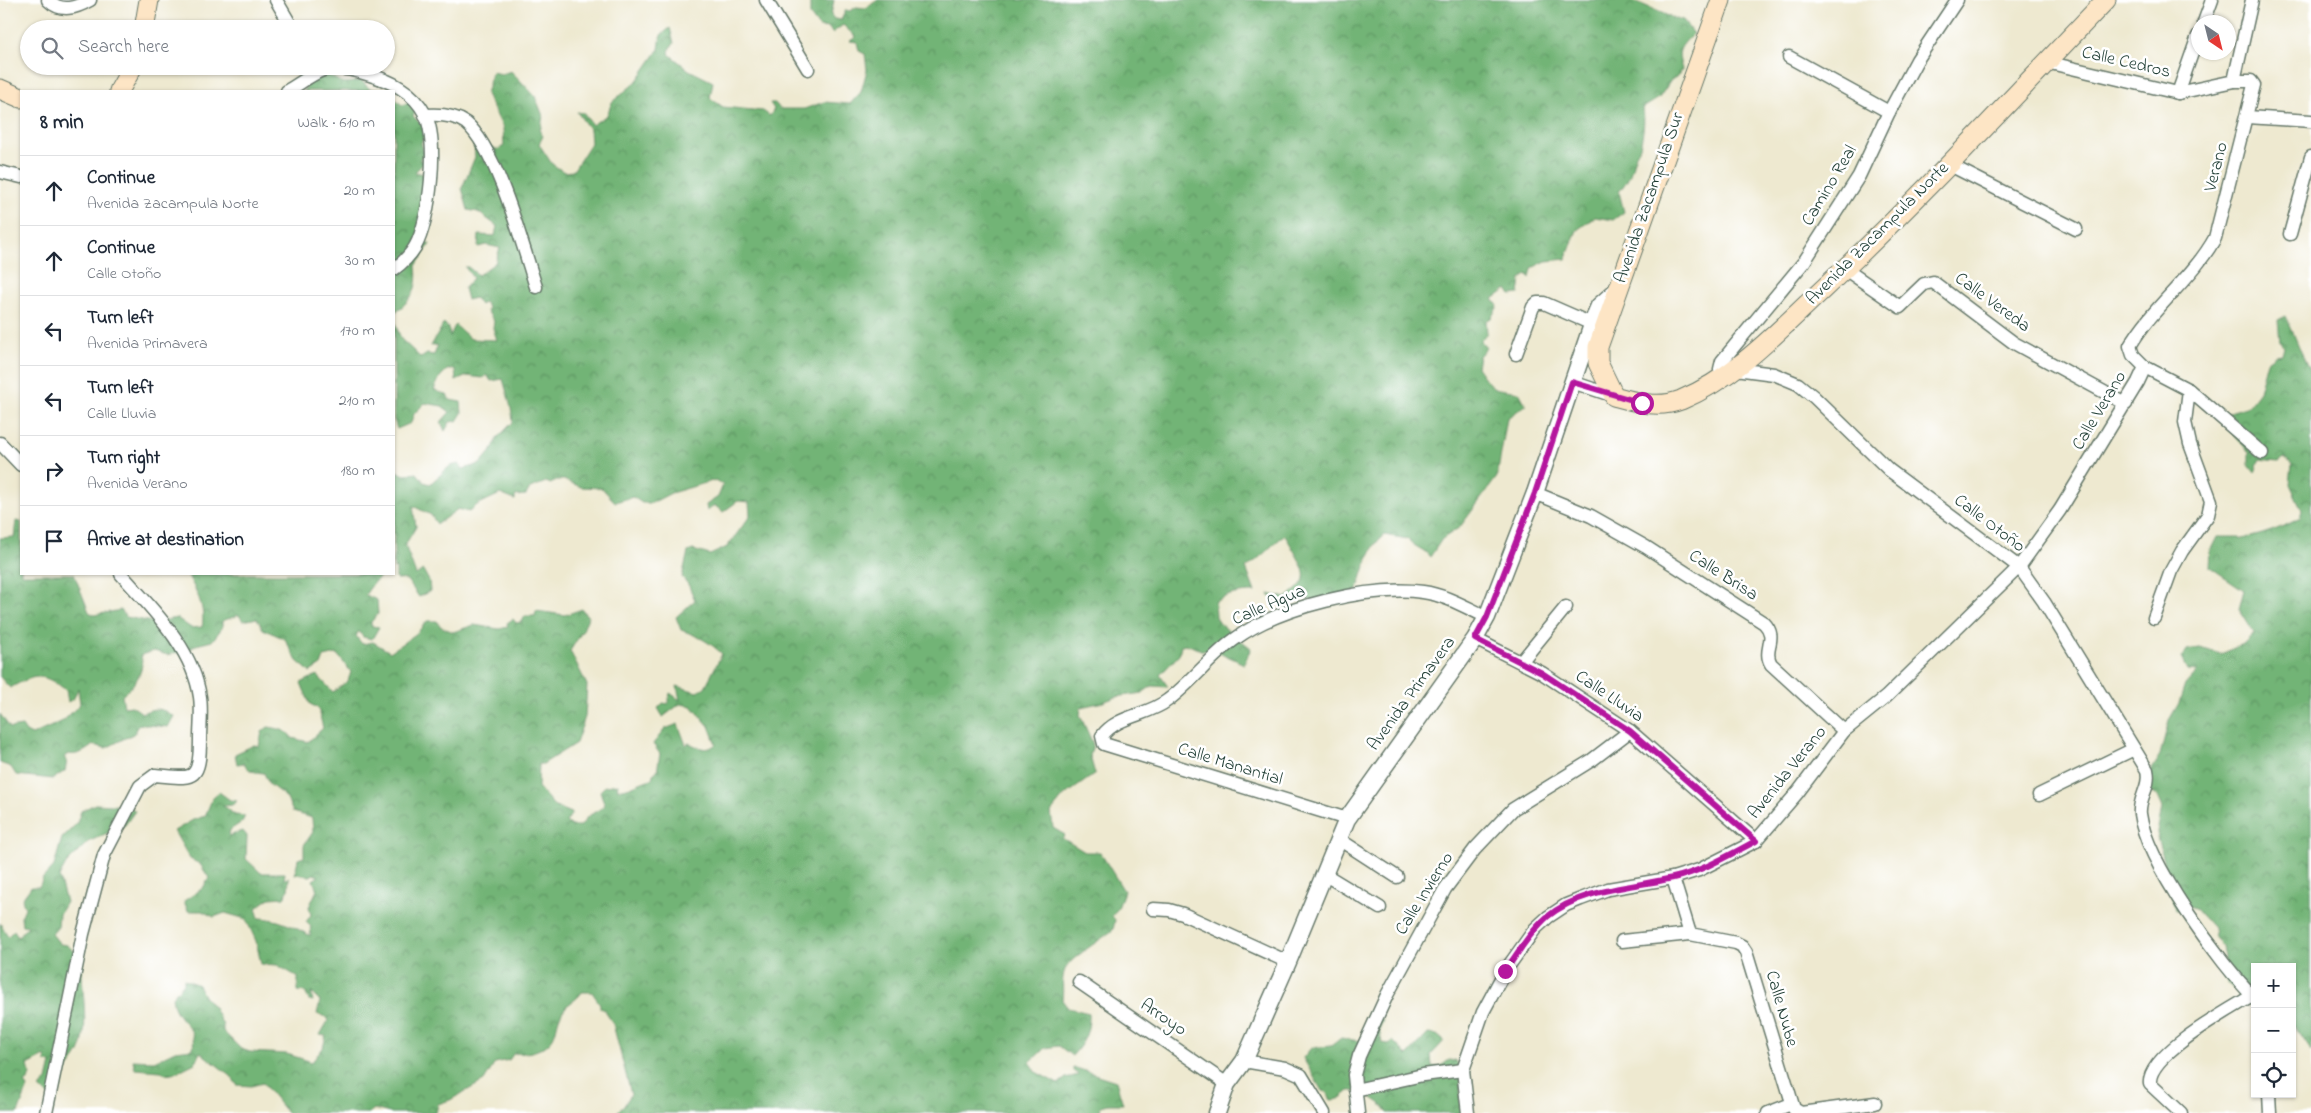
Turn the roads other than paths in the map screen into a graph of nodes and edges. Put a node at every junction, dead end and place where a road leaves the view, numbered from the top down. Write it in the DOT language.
graph roads {
  1 [pos="48,0"];
  2 [pos="90,0"];
  3 [pos="149,0"];
  4 [pos="276,0"];
  5 [pos="766,0"];
  6 [pos="1721,0"];
  7 [pos="1957,0"];
  8 [pos="2106,0"];
  9 [pos="2212,0"];
  10 [pos="2252,0"];
  11 [pos="2207,15"];
  12 [pos="146,20"];
  13 [pos="287,20"];
  14 [pos="2191,56"];
  15 [pos="1789,57"];
  16 [pos="2046,62"];
  17 [pos="808,69"];
  18 [pos="128,75"];
  19 [pos="314,75"];
  20 [pos="368,75"];
  21 [pos="2234,81"];
  22 [pos="2254,84"];
  23 [pos="0,89"];
  24 [pos="119,90"];
  25 [pos="289,90"];
  26 [pos="2178,93"];
  27 [pos="20,98"];
  28 [pos="1889,112"];
  29 [pos="426,115"];
  30 [pos="2247,117"];
  31 [pos="2311,121"];
  32 [pos="2311,158"];
  33 [pos="1948,164"];
  34 [pos="0,172"];
  35 [pos="20,177"];
  36 [pos="2076,228"];
  37 [pos="2290,234"];
  38 [pos="2206,255"];
  39 [pos="395,268"];
  40 [pos="1845,269"];
  41 [pos="536,287"];
  42 [pos="1618,289"];
  43 [pos="1592,324"];
  44 [pos="1516,354"];
  45 [pos="2145,367"];
  46 [pos="1729,374"];
  47 [pos="1572,382"];
  48 [pos="2189,390"];
  49 [pos="1614,396"];
  50 [pos="2126,404"];
  51 [pos="0,444"];
  52 [pos="2262,453"];
  53 [pos="20,464"];
  54 [pos="1535,493"];
  55 [pos="2019,567"];
  56 [pos="122,575"];
  57 [pos="1566,607"];
  58 [pos="1487,617"];
  59 [pos="2154,618"];
  60 [pos="1475,639"];
  61 [pos="1521,662"];
  62 [pos="1630,731"];
  63 [pos="1844,731"];
  64 [pos="1104,744"];
  65 [pos="2134,749"];
  66 [pos="2040,795"];
  67 [pos="1347,819"];
  68 [pos="1337,838"];
  69 [pos="1756,841"];
  70 [pos="1324,874"];
  71 [pos="1398,877"];
  72 [pos="1673,878"];
  73 [pos="1380,908"];
  74 [pos="1153,909"];
  75 [pos="1690,934"];
  76 [pos="1622,942"];
  77 [pos="1288,962"];
  78 [pos="1078,982"];
  79 [pos="2251,994"];
  80 [pos="2251,998"];
  81 [pos="1244,1061"];
  82 [pos="1463,1070"];
  83 [pos="1227,1084"];
  84 [pos="1355,1090"];
  85 [pos="2269,1098"];
  86 [pos="1875,1103"];
  87 [pos="1791,1104"];
  88 [pos="46,1113"];
  89 [pos="1217,1113"];
  90 [pos="1324,1113"];
  91 [pos="1358,1113"];
  92 [pos="1468,1113"];
  93 [pos="1768,1113"];
  94 [pos="2181,1113"];
  95 [pos="2270,1113"];
  1 -- 2 [label="street"];
  3 -- 12 [label="main road"];
  4 -- 13 [label="street"];
  5 -- 17 [label="street"];
  6 -- 42 [label="main road, Avenida Zacampula Sur"];
  7 -- 28 [label="street, Camino Real"];
  8 -- 16 [label="main road, Avenida Zacampula Norte"];
  9 -- 11 [label="street"];
  10 -- 21 [label="street"];
  14 -- 26 [label="street"];
  15 -- 28 [label="street"];
  16 -- 26 [label="street, Calle Cedros"];
  16 -- 33 [label="main road, Avenida Zacampula Norte"];
  18 -- 24 [label="main road"];
  19 -- 25 [label="street"];
  20 -- 29 [label="street"];
  21 -- 22 [label="street, Calle Cedros"];
  21 -- 26 [label="street, Calle Cedros"];
  22 -- 30 [label="street, Verano"];
  23 -- 27 [label="main road"];
  28 -- 46 [label="street, Camino Real"];
  29 -- 39 [label="street"];
  29 -- 41 [label="street"];
  30 -- 31 [label="street"];
  30 -- 38 [label="street, Verano"];
  32 -- 37 [label="street"];
  33 -- 36 [label="street"];
  33 -- 40 [label="main road, Avenida Zacampula Norte"];
  34 -- 35 [label="street"];
  38 -- 45 [label="street, Calle Verano"];
  40 -- 46 [label="main road, Avenida Zacampula Norte"];
  40 -- 50 [label="street, Calle Vereda"];
  42 -- 43 [label="street, Avenida Primavera"];
  42 -- 49 [label="main road, Avenida Zacampula Sur"];
  43 -- 44 [label="street"];
  43 -- 47 [label="street, Avenida Primavera"];
  45 -- 48 [label="street"];
  45 -- 50 [label="street, Calle Verano"];
  46 -- 49 [label="main road, Avenida Zacampula Norte"];
  46 -- 55 [label="street, Calle Otoño"];
  47 -- 49 [label="street"];
  47 -- 54 [label="street, Avenida Primavera"];
  48 -- 52 [label="street"];
  48 -- 59 [label="street"];
  50 -- 55 [label="street, Calle Verano"];
  51 -- 53 [label="street"];
  54 -- 58 [label="street, Avenida Primavera"];
  54 -- 63 [label="street, Calle Brisa"];
  55 -- 63 [label="street, Avenida Verano"];
  55 -- 65 [label="street, Calle Otoño"];
  56 -- 88 [label="street"];
  57 -- 61 [label="street"];
  58 -- 60 [label="street, Avenida Primavera"];
  58 -- 64 [label="street, Calle Agua"];
  60 -- 61 [label="street, Calle Lluvia"];
  60 -- 67 [label="street, Avenida Primavera"];
  61 -- 62 [label="street, Calle Lluvia"];
  62 -- 69 [label="street, Calle Lluvia"];
  62 -- 84 [label="street, Calle Invierno"];
  63 -- 69 [label="street, Avenida Verano"];
  64 -- 67 [label="street, Calle Manantial"];
  65 -- 66 [label="street"];
  65 -- 79 [label="street, Calle Otoño"];
  67 -- 68 [label="street, Avenida Primavera"];
  68 -- 70 [label="street, Avenida Primavera"];
  68 -- 71 [label="street"];
  69 -- 72 [label="street, Avenida Verano"];
  70 -- 73 [label="street"];
  70 -- 77 [label="street, Avenida Primavera"];
  72 -- 75 [label="street"];
  72 -- 82 [label="street, Avenida Verano"];
  74 -- 77 [label="street"];
  75 -- 76 [label="street, Calle Nube"];
  75 -- 87 [label="street, Calle Nube"];
  77 -- 81 [label="street, Avenida Primavera"];
  78 -- 83 [label="street, Arroyo"];
  80 -- 94 [label="street"];
  81 -- 83 [label="street, Avenida Primavera"];
  81 -- 90 [label="street"];
  82 -- 84 [label="street"];
  82 -- 92 [label="street, Avenida Verano"];
  83 -- 89 [label="street, Avenida Primavera"];
  84 -- 91 [label="street, Calle Invierno"];
  85 -- 95 [label="street"];
  86 -- 87 [label="street"];
  87 -- 93 [label="street"];
}
